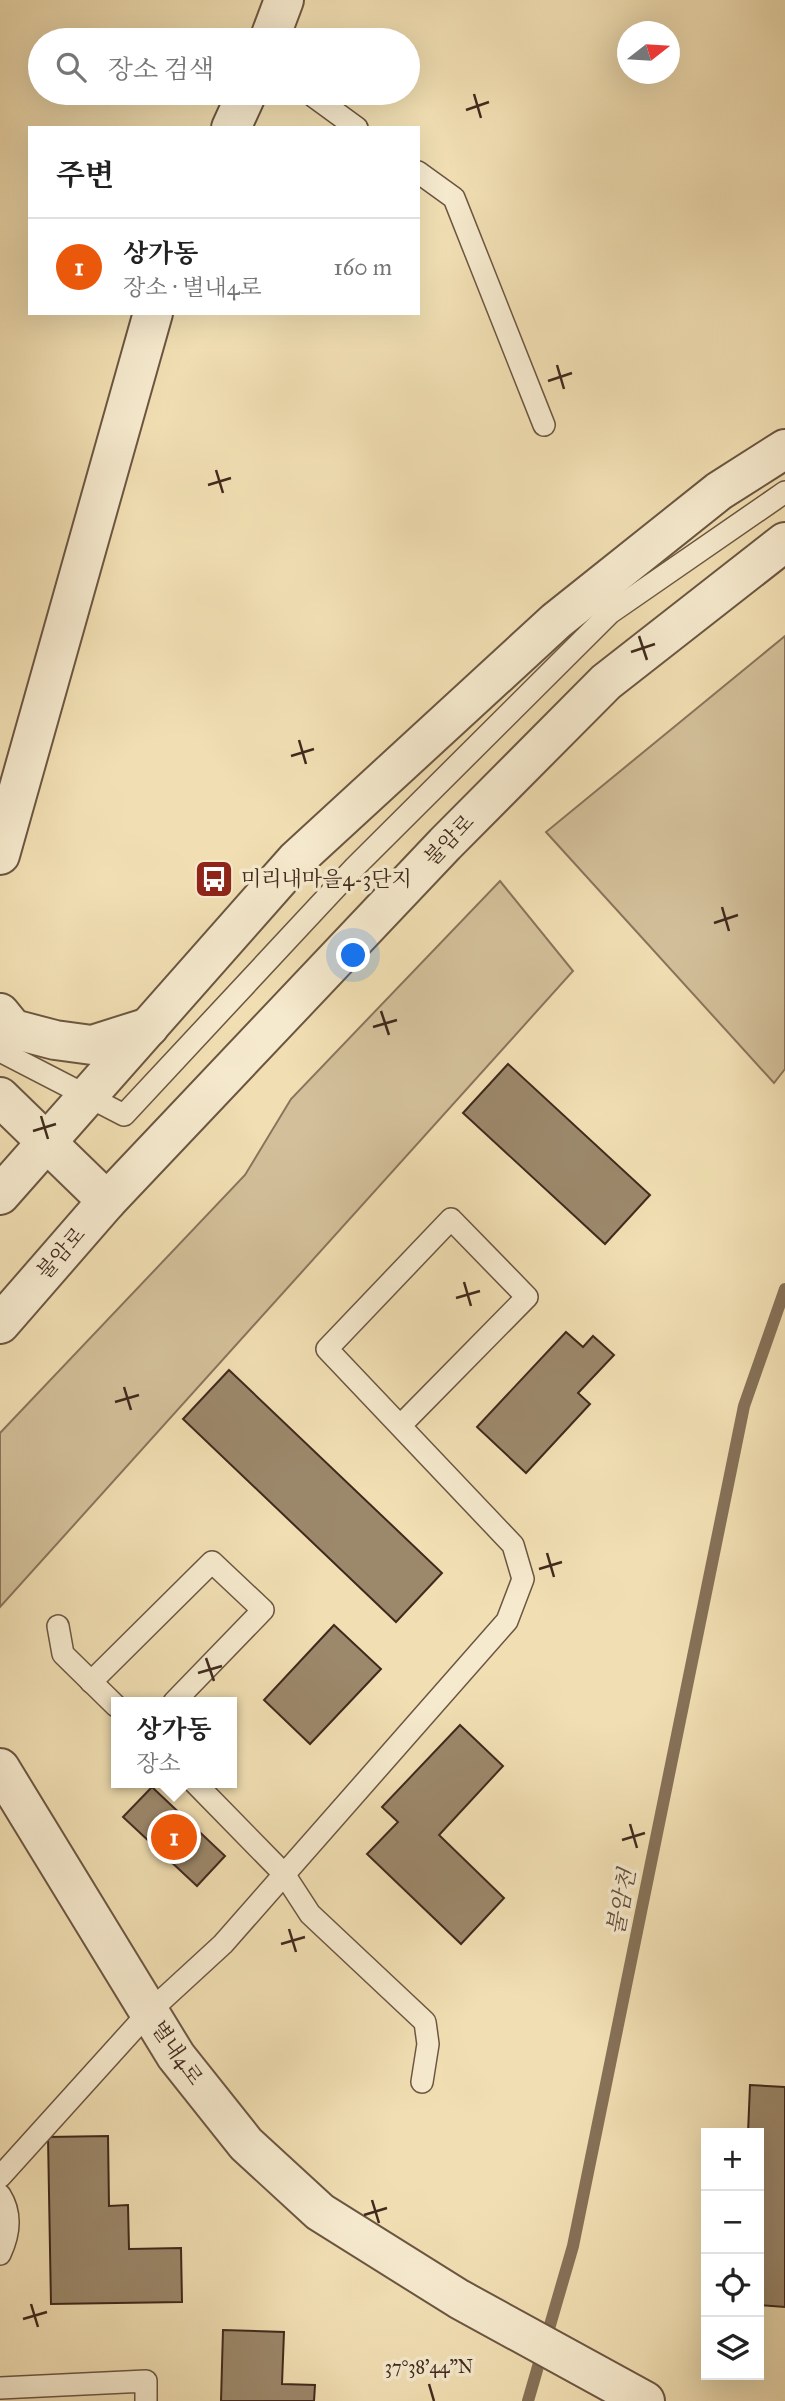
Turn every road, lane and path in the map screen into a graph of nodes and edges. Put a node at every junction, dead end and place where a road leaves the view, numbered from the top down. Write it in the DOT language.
graph roads {
  1 [pos="284,0"];
  2 [pos="274,28"];
  3 [pos="242,105"];
  4 [pos="325,105"];
  5 [pos="232,126"];
  6 [pos="354,126"];
  7 [pos="420,173"];
  8 [pos="152,315"];
  9 [pos="544,425"];
  10 [pos="785,449"];
  11 [pos="785,492"];
  12 [pos="785,542"];
  13 [pos="0,855"];
  14 [pos="0,1013"];
  15 [pos="149,1027"];
  16 [pos="0,1051"];
  17 [pos="88,1096"];
  18 [pos="0,1097"];
  19 [pos="47,1143"];
  20 [pos="0,1195"];
  21 [pos="107,1200"];
  22 [pos="0,1324"];
  23 [pos="400,1426"];
  24 [pos="58,1626"];
  25 [pos="91,1682"];
  26 [pos="179,1697"];
  27 [pos="111,1701"];
  28 [pos="0,1768"];
  29 [pos="200,1788"];
  30 [pos="284,1874"];
  31 [pos="149,2012"];
  32 [pos="422,2082"];
  33 [pos="0,2177"];
  34 [pos="0,2195"];
  35 [pos="0,2255"];
  36 [pos="0,2388"];
  37 [pos="146,2401"];
  38 [pos="645,2401"];
  1 -- 2 [label="street"];
  3 -- 5 [label="street"];
  4 -- 6 [label="lane"];
  7 -- 9 [label="lane"];
  8 -- 13 [label="street"];
  10 -- 15 [label="street"];
  11 -- 17 [label="lane"];
  12 -- 21 [label="street, 불암로"];
  14 -- 15 [label="street"];
  15 -- 17 [label="street"];
  16 -- 17 [label="lane"];
  17 -- 19 [label="street"];
  18 -- 19 [label="street"];
  19 -- 20 [label="street"];
  19 -- 21 [label="street"];
  21 -- 22 [label="street, 불암로"];
  23 -- 23 [label="lane"];
  23 -- 30 [label="lane"];
  24 -- 25 [label="lane"];
  25 -- 26 [label="lane"];
  25 -- 27 [label="lane"];
  28 -- 31 [label="street, 별내4로"];
  29 -- 30 [label="lane"];
  30 -- 31 [label="lane"];
  30 -- 32 [label="lane"];
  31 -- 33 [label="lane"];
  31 -- 38 [label="street, 별내4로"];
  34 -- 35 [label="lane"];
  36 -- 37 [label="lane"];
}
